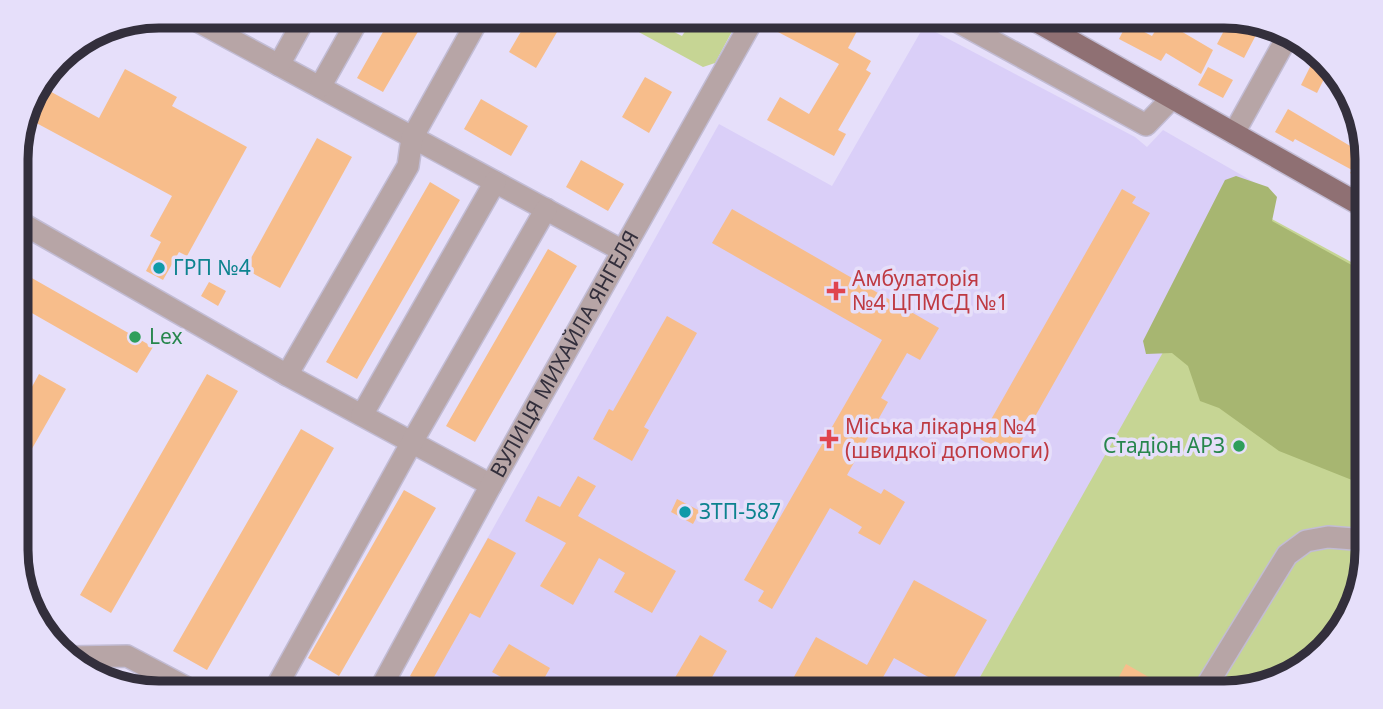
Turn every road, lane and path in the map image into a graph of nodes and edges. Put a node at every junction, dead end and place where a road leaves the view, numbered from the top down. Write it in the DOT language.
graph roads {
  1 [pos="213,28"];
  2 [pos="299,28"];
  3 [pos="353,28"];
  4 [pos="473,28"];
  5 [pos="748,28"];
  6 [pos="969,28"];
  7 [pos="1050,28"];
  8 [pos="1284,42"];
  9 [pos="279,65"];
  10 [pos="320,87"];
  11 [pos="1172,98"];
  12 [pos="1234,132"];
  13 [pos="412,138"];
  14 [pos="495,182"];
  15 [pos="1355,202"];
  16 [pos="546,209"];
  17 [pos="28,227"];
  18 [pos="623,251"];
  19 [pos="287,375"];
  20 [pos="362,415"];
  21 [pos="412,442"];
  22 [pos="491,485"];
  23 [pos="1355,539"];
  24 [pos="83,657"];
  25 [pos="174,681"];
  26 [pos="281,681"];
  27 [pos="385,681"];
  28 [pos="1209,681"];
  1 -- 9 [label="street"];
  2 -- 9 [label="street"];
  3 -- 10 [label="street"];
  4 -- 13 [label="street"];
  5 -- 18 [label="street, ВУЛИЦЯ МИХАЙЛА ЯНГЕЛЯ"];
  6 -- 11 [label="street"];
  7 -- 11 [label="main road"];
  8 -- 12 [label="street"];
  9 -- 10 [label="street"];
  10 -- 13 [label="street"];
  11 -- 12 [label="main road"];
  12 -- 15 [label="main road"];
  13 -- 14 [label="street"];
  13 -- 19 [label="street"];
  14 -- 16 [label="street"];
  14 -- 20 [label="street"];
  16 -- 18 [label="street"];
  16 -- 21 [label="street"];
  17 -- 19 [label="street"];
  18 -- 22 [label="street, ВУЛИЦЯ МИХАЙЛА ЯНГЕЛЯ"];
  19 -- 20 [label="street"];
  20 -- 21 [label="street"];
  21 -- 22 [label="street"];
  21 -- 26 [label="street"];
  22 -- 27 [label="street, ВУЛИЦЯ МИХАЙЛА ЯНГЕЛЯ"];
  23 -- 28 [label="street"];
  24 -- 25 [label="street"];
}
